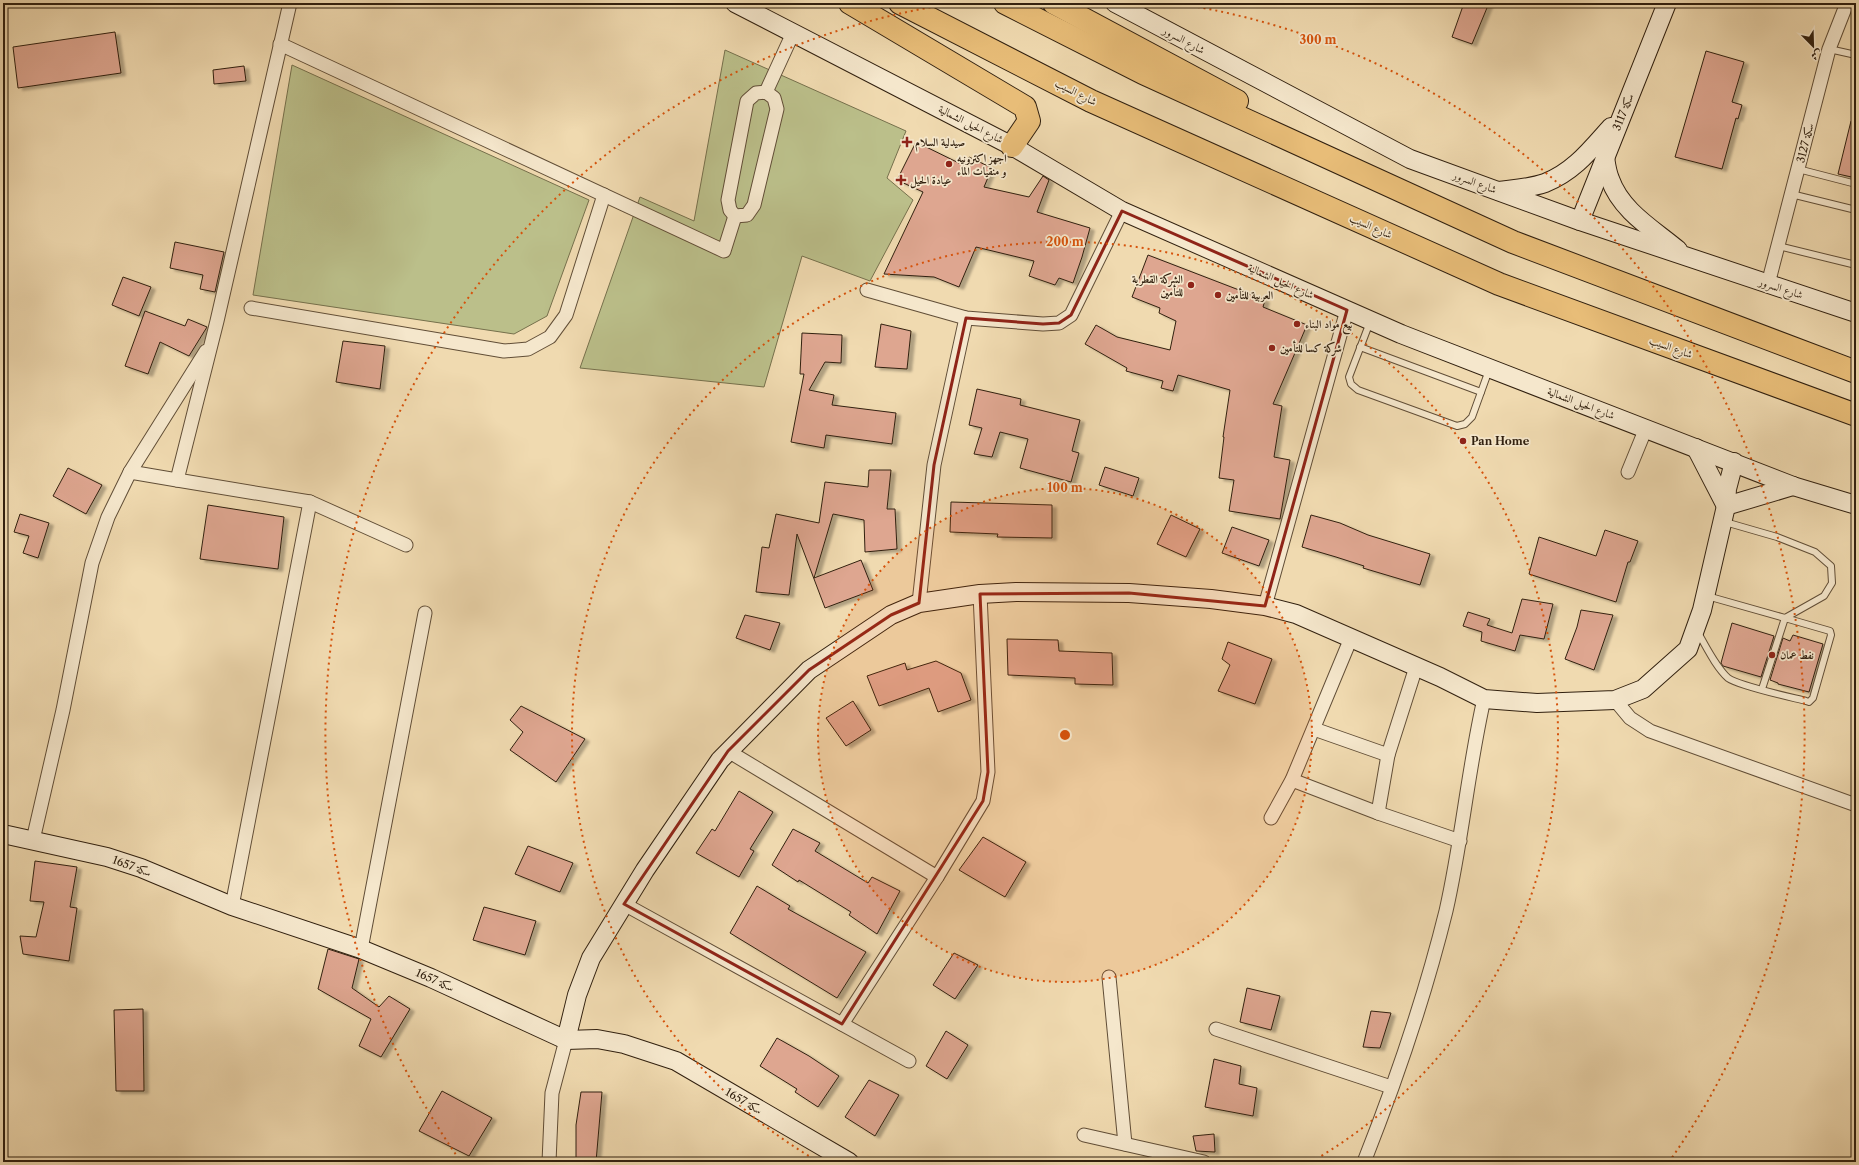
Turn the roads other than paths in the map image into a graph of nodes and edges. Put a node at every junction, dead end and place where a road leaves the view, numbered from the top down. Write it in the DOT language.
graph roads {
  1 [pos="290,3"];
  2 [pos="736,3"];
  3 [pos="850,3"];
  4 [pos="900,3"];
  5 [pos="1006,3"];
  6 [pos="1054,3"];
  7 [pos="1115,3"];
  8 [pos="1667,3"];
  9 [pos="1847,3"];
  10 [pos="793,33"];
  11 [pos="280,44"];
  12 [pos="1829,49"];
  13 [pos="1856,55"];
  14 [pos="766,92"];
  15 [pos="1621,116"];
  16 [pos="1012,146"];
  17 [pos="1605,157"];
  18 [pos="1335,161"];
  19 [pos="1798,169"];
  20 [pos="1856,184"];
  21 [pos="1499,191"];
  22 [pos="1791,194"];
  23 [pos="604,195"];
  24 [pos="1856,210"];
  25 [pos="1122,211"];
  26 [pos="735,216"];
  27 [pos="1580,221"];
  28 [pos="1778,246"];
  29 [pos="1687,257"];
  30 [pos="1856,265"];
  31 [pos="1768,284"];
  32 [pos="867,290"];
  33 [pos="251,308"];
  34 [pos="1347,310"];
  35 [pos="1856,313"];
  36 [pos="966,318"];
  37 [pos="1371,320"];
  38 [pos="211,343"];
  39 [pos="1360,347"];
  40 [pos="1490,368"];
  41 [pos="1856,372"];
  42 [pos="1481,392"];
  43 [pos="1856,415"];
  44 [pos="1646,428"];
  45 [pos="1696,448"];
  46 [pos="1741,465"];
  47 [pos="130,472"];
  48 [pos="1628,472"];
  49 [pos="177,480"];
  50 [pos="1793,486"];
  51 [pos="310,502"];
  52 [pos="1855,505"];
  53 [pos="1724,513"];
  54 [pos="406,545"];
  55 [pos="980,594"];
  56 [pos="1705,595"];
  57 [pos="919,603"];
  58 [pos="1265,606"];
  59 [pos="425,612"];
  60 [pos="1785,618"];
  61 [pos="1695,628"];
  62 [pos="1351,638"];
  63 [pos="1416,667"];
  64 [pos="1762,689"];
  65 [pos="1484,699"];
  66 [pos="1615,700"];
  67 [pos="1314,728"];
  68 [pos="728,751"];
  69 [pos="1388,755"];
  70 [pos="1292,780"];
  71 [pos="1856,805"];
  72 [pos="1378,813"];
  73 [pos="1271,818"];
  74 [pos="3,834"];
  75 [pos="33,840"];
  76 [pos="1460,841"];
  77 [pos="937,877"];
  78 [pos="624,904"];
  79 [pos="232,906"];
  80 [pos="361,949"];
  81 [pos="1108,977"];
  82 [pos="842,1024"];
  83 [pos="1216,1029"];
  84 [pos="566,1040"];
  85 [pos="909,1061"];
  86 [pos="1392,1087"];
  87 [pos="1084,1135"];
  88 [pos="1124,1144"];
  89 [pos="549,1162"];
  90 [pos="849,1162"];
  91 [pos="1204,1162"];
  92 [pos="1364,1162"];
  1 -- 11 [label="street"];
  2 -- 10 [label="street, شارع الحيل الشمالية"];
  3 -- 16 [label="highway"];
  4 -- 43 [label="highway, شارع السيب"];
  5 -- 18 [label="highway"];
  6 -- 18 [label="highway"];
  7 -- 21 [label="street, شارع السرور"];
  8 -- 15 [label="street, سكة 3117"];
  9 -- 12 [label="street, سكة 3127"];
  10 -- 14 [label="street"];
  10 -- 16 [label="street, شارع الحيل الشمالية"];
  11 -- 23 [label="street"];
  11 -- 38 [label="street"];
  12 -- 13 [label="lane"];
  12 -- 19 [label="street, سكة 3127"];
  14 -- 26 [label="street"];
  14 -- 26 [label="street"];
  15 -- 17 [label="street, سكة 3117"];
  15 -- 21 [label="street"];
  16 -- 25 [label="street, شارع الحيل الشمالية"];
  17 -- 27 [label="street, سكة 3117"];
  17 -- 29 [label="street"];
  18 -- 41 [label="highway"];
  19 -- 20 [label="lane"];
  19 -- 22 [label="street, سكة 3127"];
  21 -- 27 [label="street, شارع السرور"];
  22 -- 24 [label="lane"];
  22 -- 28 [label="street, سكة 3127"];
  23 -- 26 [label="street"];
  23 -- 33 [label="street"];
  25 -- 34 [label="street, شارع الحيل الشمالية"];
  25 -- 36 [label="street"];
  27 -- 29 [label="street, شارع السرور"];
  28 -- 30 [label="lane"];
  28 -- 31 [label="street, سكة 3127"];
  29 -- 31 [label="street, شارع السرور"];
  31 -- 35 [label="street, شارع السرور"];
  32 -- 36 [label="street"];
  34 -- 37 [label="street, شارع الحيل الشمالية"];
  34 -- 58 [label="street"];
  36 -- 57 [label="street"];
  37 -- 39 [label="lane"];
  37 -- 40 [label="street, شارع الحيل الشمالية"];
  38 -- 47 [label="street"];
  38 -- 49 [label="street"];
  39 -- 42 [label="lane"];
  39 -- 42 [label="lane"];
  40 -- 42 [label="lane"];
  40 -- 44 [label="street, شارع الحيل الشمالية"];
  44 -- 45 [label="street, شارع الحيل الشمالية"];
  44 -- 48 [label="street"];
  45 -- 46 [label="street, شارع الحيل الشمالية"];
  45 -- 53 [label="street"];
  46 -- 50 [label="street, شارع الحيل الشمالية"];
  46 -- 53 [label="street"];
  47 -- 49 [label="street"];
  47 -- 75 [label="street"];
  49 -- 51 [label="street"];
  50 -- 52 [label="street, شارع الحيل الشمالية"];
  50 -- 53 [label="street"];
  51 -- 54 [label="street"];
  51 -- 79 [label="street"];
  53 -- 56 [label="street"];
  53 -- 60 [label="lane"];
  55 -- 57 [label="street"];
  55 -- 58 [label="street"];
  55 -- 77 [label="street"];
  56 -- 60 [label="lane"];
  56 -- 61 [label="street"];
  57 -- 68 [label="street"];
  58 -- 62 [label="street"];
  59 -- 80 [label="street"];
  60 -- 64 [label="lane"];
  60 -- 64 [label="lane"];
  61 -- 64 [label="lane"];
  61 -- 66 [label="street"];
  62 -- 63 [label="street"];
  62 -- 67 [label="street"];
  63 -- 65 [label="street"];
  63 -- 69 [label="street"];
  65 -- 66 [label="street"];
  65 -- 76 [label="street"];
  66 -- 71 [label="street"];
  67 -- 69 [label="street"];
  67 -- 70 [label="street"];
  68 -- 77 [label="street"];
  68 -- 78 [label="street"];
  69 -- 72 [label="street"];
  70 -- 72 [label="street"];
  70 -- 73 [label="street"];
  72 -- 76 [label="street"];
  74 -- 75 [label="street, سكة 1657"];
  75 -- 79 [label="street, سكة 1657"];
  76 -- 86 [label="street"];
  77 -- 82 [label="street"];
  78 -- 82 [label="street"];
  78 -- 84 [label="street"];
  79 -- 80 [label="street, سكة 1657"];
  80 -- 84 [label="street, سكة 1657"];
  81 -- 88 [label="street"];
  82 -- 85 [label="street"];
  83 -- 86 [label="street"];
  84 -- 89 [label="street"];
  84 -- 90 [label="street, سكة 1657"];
  86 -- 92 [label="street"];
  87 -- 88 [label="street"];
  88 -- 91 [label="street"];
}
